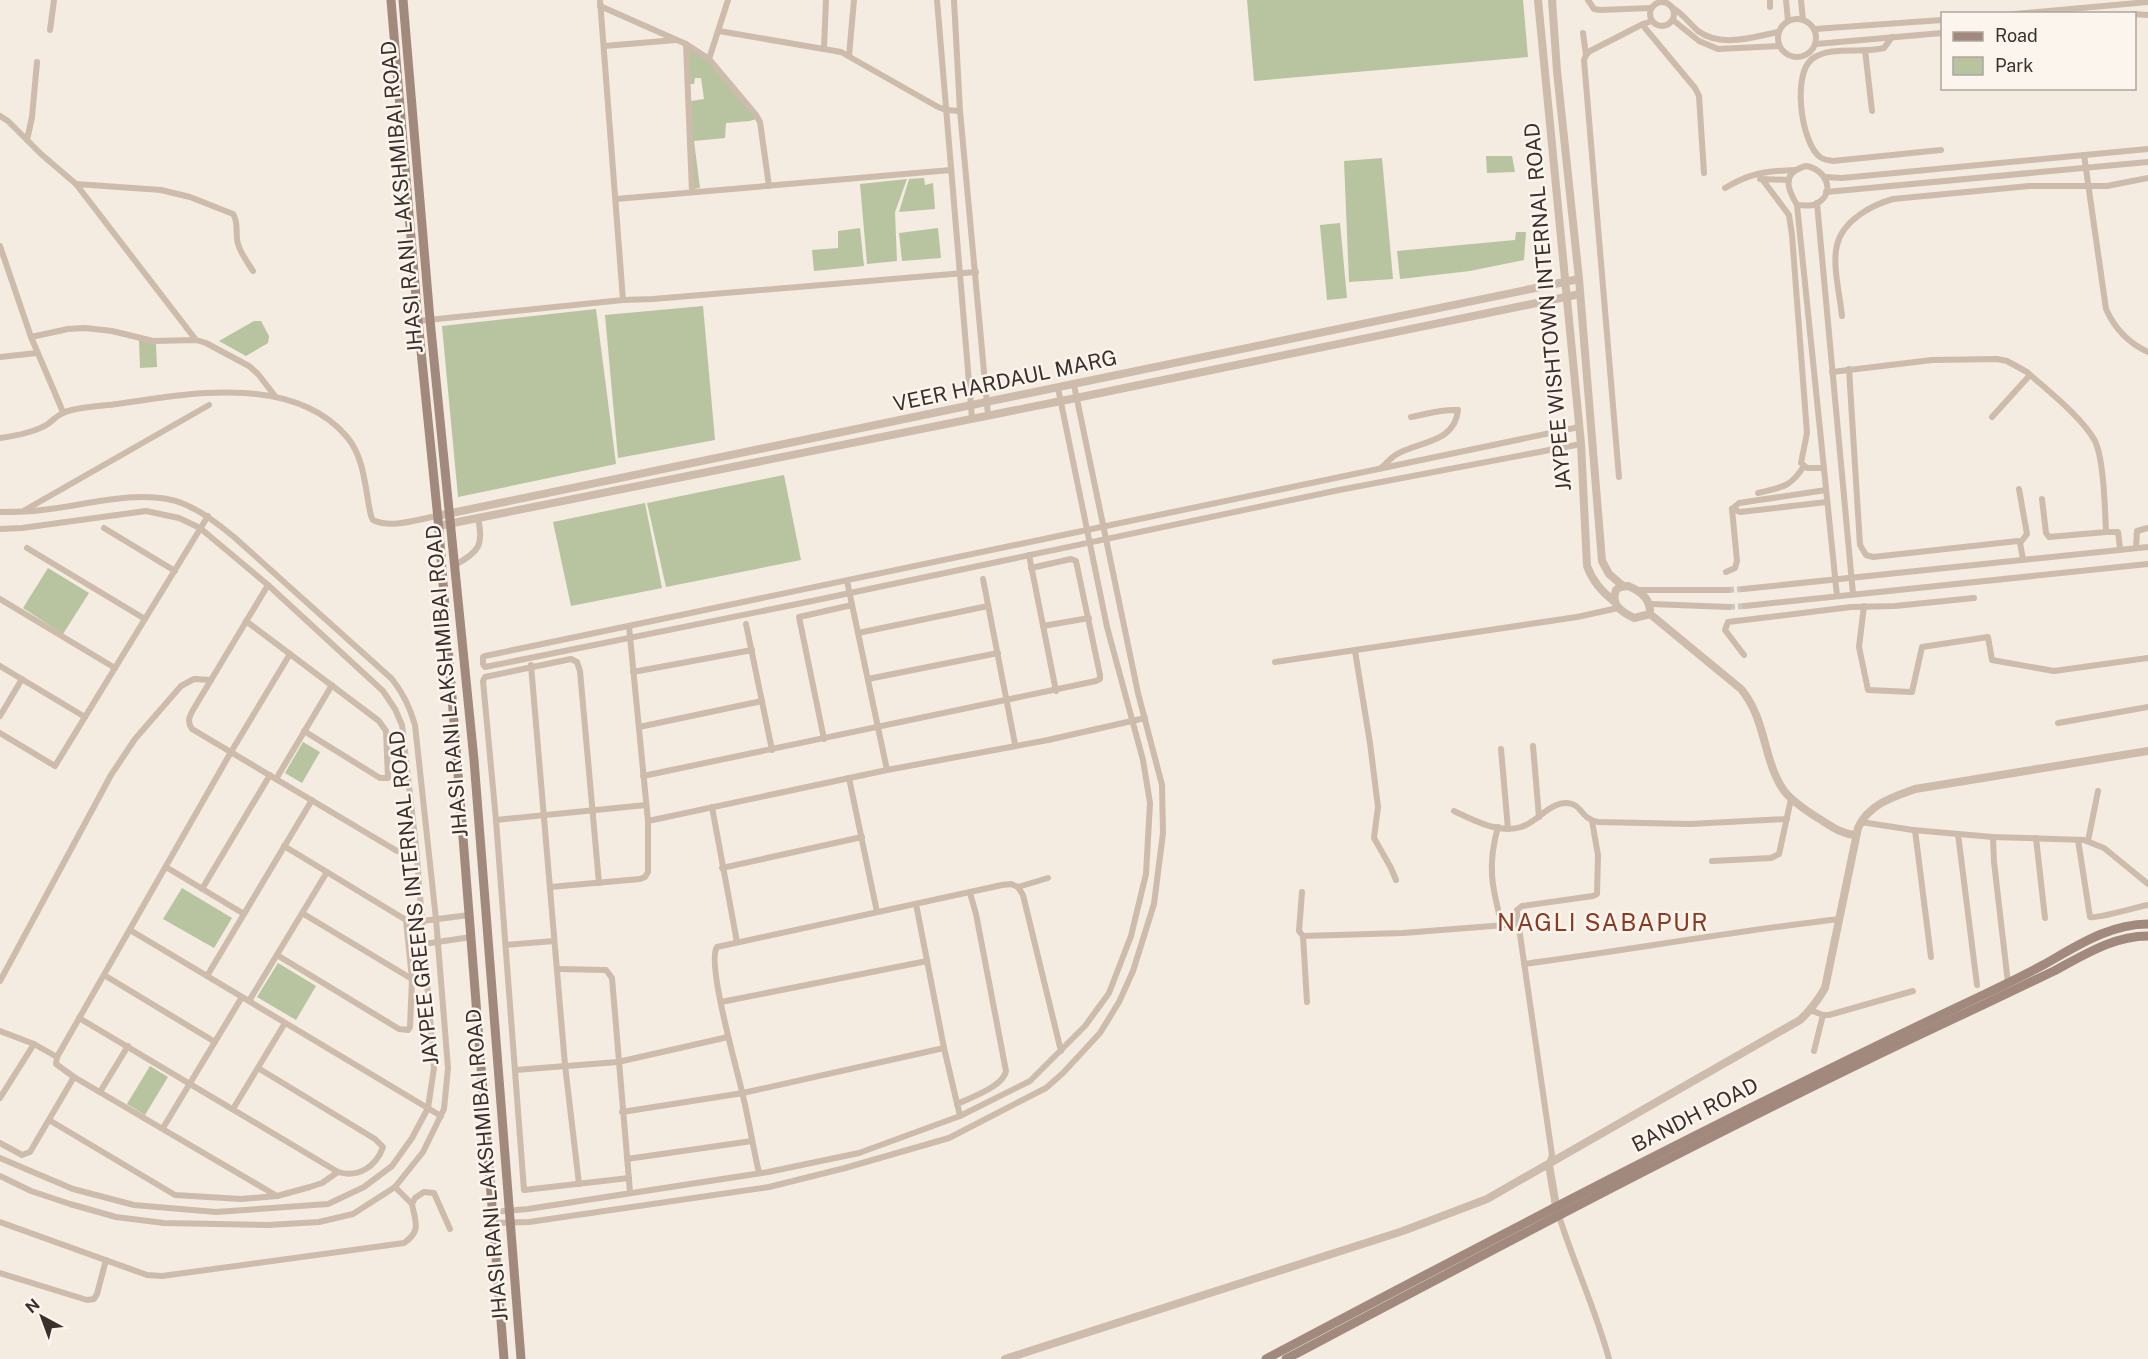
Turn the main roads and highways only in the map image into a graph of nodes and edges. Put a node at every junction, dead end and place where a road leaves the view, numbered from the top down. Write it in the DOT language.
graph roads {
  1 [pos="391,0"];
  2 [pos="403,0"];
  3 [pos="2148,924"];
  4 [pos="2148,936"];
  5 [pos="1557,1211"];
  6 [pos="504,1359"];
  7 [pos="521,1359"];
  8 [pos="1266,1359"];
  9 [pos="1286,1359"];
  1 -- 6 [label="main road, JHASI RANI LAKSHMIBAI ROAD"];
  2 -- 7 [label="main road, JHASI RANI LAKSHMIBAI ROAD"];
  3 -- 5 [label="main road, BANDH ROAD"];
  4 -- 5 [label="main road, BANDH ROAD"];
  5 -- 8 [label="main road, BANDH ROAD"];
  5 -- 9 [label="main road, BANDH ROAD"];
}
